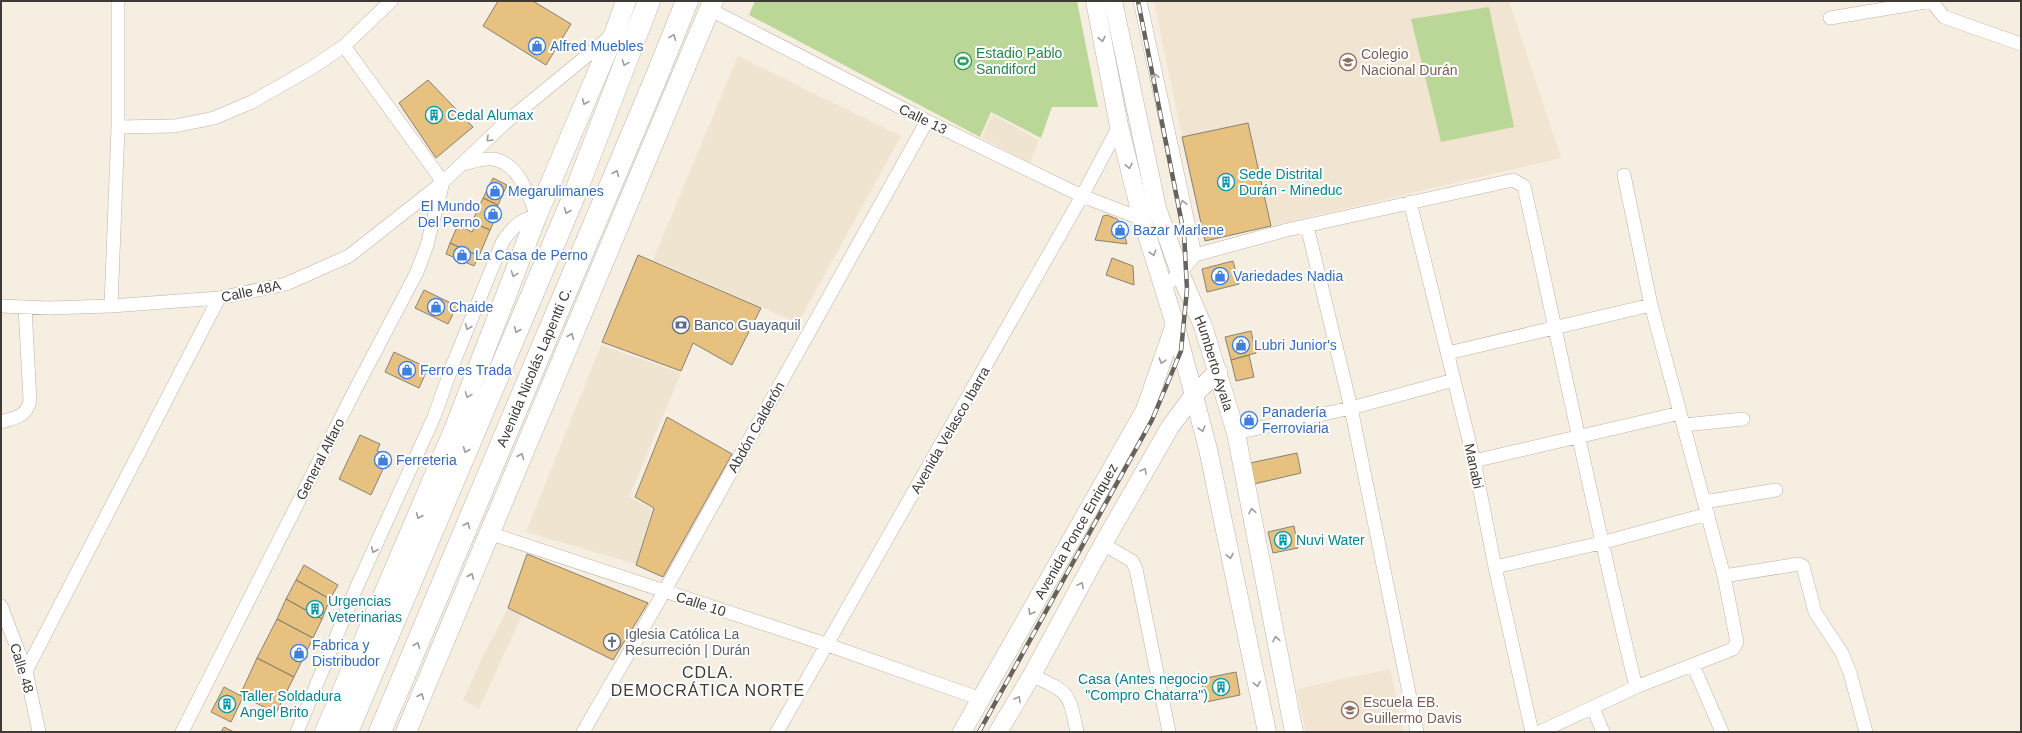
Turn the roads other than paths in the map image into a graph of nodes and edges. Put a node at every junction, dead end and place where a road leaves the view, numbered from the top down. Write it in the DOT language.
graph roads {
  1 [pos="118,1"];
  2 [pos="391,1"];
  3 [pos="626,1"];
  4 [pos="649,1"];
  5 [pos="687,1"];
  6 [pos="1095,1"];
  7 [pos="1113,1"];
  8 [pos="1140,1"];
  9 [pos="1932,1"];
  10 [pos="711,5"];
  11 [pos="1830,18"];
  12 [pos="615,32"];
  13 [pos="2021,44"];
  14 [pos="344,46"];
  15 [pos="927,121"];
  16 [pos="1119,126"];
  17 [pos="118,127"];
  18 [pos="463,164"];
  19 [pos="1624,175"];
  20 [pos="443,182"];
  21 [pos="1082,196"];
  22 [pos="1410,202"];
  23 [pos="537,215"];
  24 [pos="1142,220"];
  25 [pos="1307,226"];
  26 [pos="1195,255"];
  27 [pos="1180,273"];
  28 [pos="1164,287"];
  29 [pos="219,298"];
  30 [pos="1651,304"];
  31 [pos="1,306"];
  32 [pos="112,306"];
  33 [pos="1194,306"];
  34 [pos="25,307"];
  35 [pos="1175,324"];
  36 [pos="1555,327"];
  37 [pos="1448,354"];
  38 [pos="1218,371"];
  39 [pos="1454,380"];
  40 [pos="1193,396"];
  41 [pos="1351,408"];
  42 [pos="1682,419"];
  43 [pos="1743,419"];
  44 [pos="1,422"];
  45 [pos="1236,432"];
  46 [pos="1580,437"];
  47 [pos="1474,461"];
  48 [pos="1776,490"];
  49 [pos="439,492"];
  50 [pos="1706,508"];
  51 [pos="489,533"];
  52 [pos="1601,543"];
  53 [pos="1103,544"];
  54 [pos="1495,567"];
  55 [pos="1724,576"];
  56 [pos="664,592"];
  57 [pos="1,606"];
  58 [pos="828,645"];
  59 [pos="1693,665"];
  60 [pos="26,671"];
  61 [pos="1032,675"];
  62 [pos="1636,687"];
  63 [pos="982,699"];
  64 [pos="1593,708"];
  65 [pos="39,732"];
  66 [pos="182,732"];
  67 [pos="297,732"];
  68 [pos="325,732"];
  69 [pos="347,732"];
  70 [pos="380,732"];
  71 [pos="406,732"];
  72 [pos="583,732"];
  73 [pos="777,732"];
  74 [pos="962,732"];
  75 [pos="998,732"];
  76 [pos="1077,732"];
  77 [pos="1169,732"];
  78 [pos="1267,732"];
  79 [pos="1294,732"];
  80 [pos="1417,732"];
  81 [pos="1532,732"];
  82 [pos="1540,732"];
  83 [pos="1603,732"];
  84 [pos="1722,732"];
  85 [pos="1866,732"];
  1 -- 17 [label="street"];
  2 -- 14 [label="street"];
  3 -- 12 [label="main road"];
  4 -- 49 [label="highway, one-way"];
  70 -- 5 [label="highway, Avenida Nicolás Lapentti C., one-way"];
  6 -- 16 [label="street, Humberto Ayala, one-way"];
  7 -- 27 [label="street, Humberto Ayala"];
  26 -- 8 [label="street, one-way"];
  9 -- 11 [label="street"];
  9 -- 13 [label="street"];
  10 -- 15 [label="street, Calle 13"];
  51 -- 10 [label="main road, Avenida Nicolás Lapentti C., one-way"];
  12 -- 18 [label="street, Calle 48A, one-way"];
  12 -- 23 [label="main road, one-way"];
  14 -- 17 [label="street"];
  14 -- 20 [label="street"];
  15 -- 21 [label="street, Calle 13"];
  15 -- 56 [label="street, Abdón Calderón"];
  16 -- 21 [label="street, Avenida Velasco Ibarra"];
  16 -- 24 [label="street, Humberto Ayala, one-way"];
  17 -- 32 [label="street"];
  18 -- 20 [label="street, Calle 48A"];
  18 -- 23 [label="street, Calle 48A"];
  19 -- 30 [label="street"];
  20 -- 29 [label="street, Calle 48A"];
  20 -- 66 [label="street, General Alfaro"];
  21 -- 24 [label="street, Calle 13"];
  21 -- 58 [label="street, Avenida Velasco Ibarra"];
  22 -- 25 [label="street"];
  22 -- 36 [label="street"];
  22 -- 37 [label="street, Manabi"];
  23 -- 49 [label="main road, one-way"];
  23 -- 67 [label="street, one-way"];
  24 -- 28 [label="street, Humberto Ayala, one-way"];
  25 -- 26 [label="street"];
  25 -- 41 [label="street"];
  26 -- 27 [label="street"];
  27 -- 28 [label="street"];
  27 -- 33 [label="street, Humberto Ayala"];
  28 -- 35 [label="street, Humberto Ayala"];
  29 -- 32 [label="street, Calle 48A"];
  29 -- 60 [label="street"];
  30 -- 36 [label="street"];
  30 -- 42 [label="street"];
  31 -- 34 [label="street, Calle 48A"];
  32 -- 34 [label="street, Calle 48A"];
  33 -- 35 [label="street"];
  33 -- 38 [label="street, Humberto Ayala"];
  34 -- 44 [label="street"];
  35 -- 40 [label="street, Humberto Ayala"];
  35 -- 63 [label="street, Avenida Ponce Enriquez, one-way"];
  36 -- 37 [label="street"];
  36 -- 46 [label="street"];
  37 -- 39 [label="street, Manabi"];
  38 -- 40 [label="street, Avenida Ponce Enriquez"];
  38 -- 45 [label="street, Humberto Ayala"];
  39 -- 41 [label="street"];
  39 -- 47 [label="street, Manabi"];
  53 -- 40 [label="street, Avenida Ponce Enriquez, one-way"];
  40 -- 78 [label="street, Humberto Ayala, one-way"];
  41 -- 45 [label="street"];
  41 -- 80 [label="street"];
  42 -- 43 [label="street"];
  42 -- 46 [label="street"];
  42 -- 50 [label="street"];
  79 -- 45 [label="street, Humberto Ayala, one-way"];
  46 -- 47 [label="street"];
  46 -- 52 [label="street"];
  47 -- 54 [label="street, Manabi"];
  48 -- 50 [label="street"];
  49 -- 68 [label="main road, one-way"];
  49 -- 69 [label="highway"];
  50 -- 52 [label="street"];
  50 -- 55 [label="street"];
  51 -- 56 [label="street, Calle 10"];
  71 -- 51 [label="main road, Avenida Nicolás Lapentti C., one-way"];
  52 -- 54 [label="street"];
  52 -- 62 [label="street"];
  61 -- 53 [label="street, Avenida Ponce Enriquez, one-way"];
  53 -- 77 [label="street"];
  54 -- 81 [label="street, Manabi"];
  55 -- 59 [label="street"];
  55 -- 85 [label="street"];
  56 -- 58 [label="street, Calle 10"];
  56 -- 72 [label="street, Abdón Calderón"];
  57 -- 60 [label="street, Calle 48"];
  58 -- 63 [label="street, Calle 10"];
  58 -- 73 [label="street, Avenida Velasco Ibarra"];
  59 -- 62 [label="street"];
  59 -- 84 [label="street"];
  60 -- 65 [label="street, Calle 48"];
  75 -- 61 [label="street, Avenida Ponce Enriquez, one-way"];
  61 -- 76 [label="street"];
  62 -- 64 [label="street"];
  63 -- 74 [label="street, Avenida Ponce Enriquez"];
  64 -- 82 [label="street"];
  64 -- 83 [label="street"];
}
